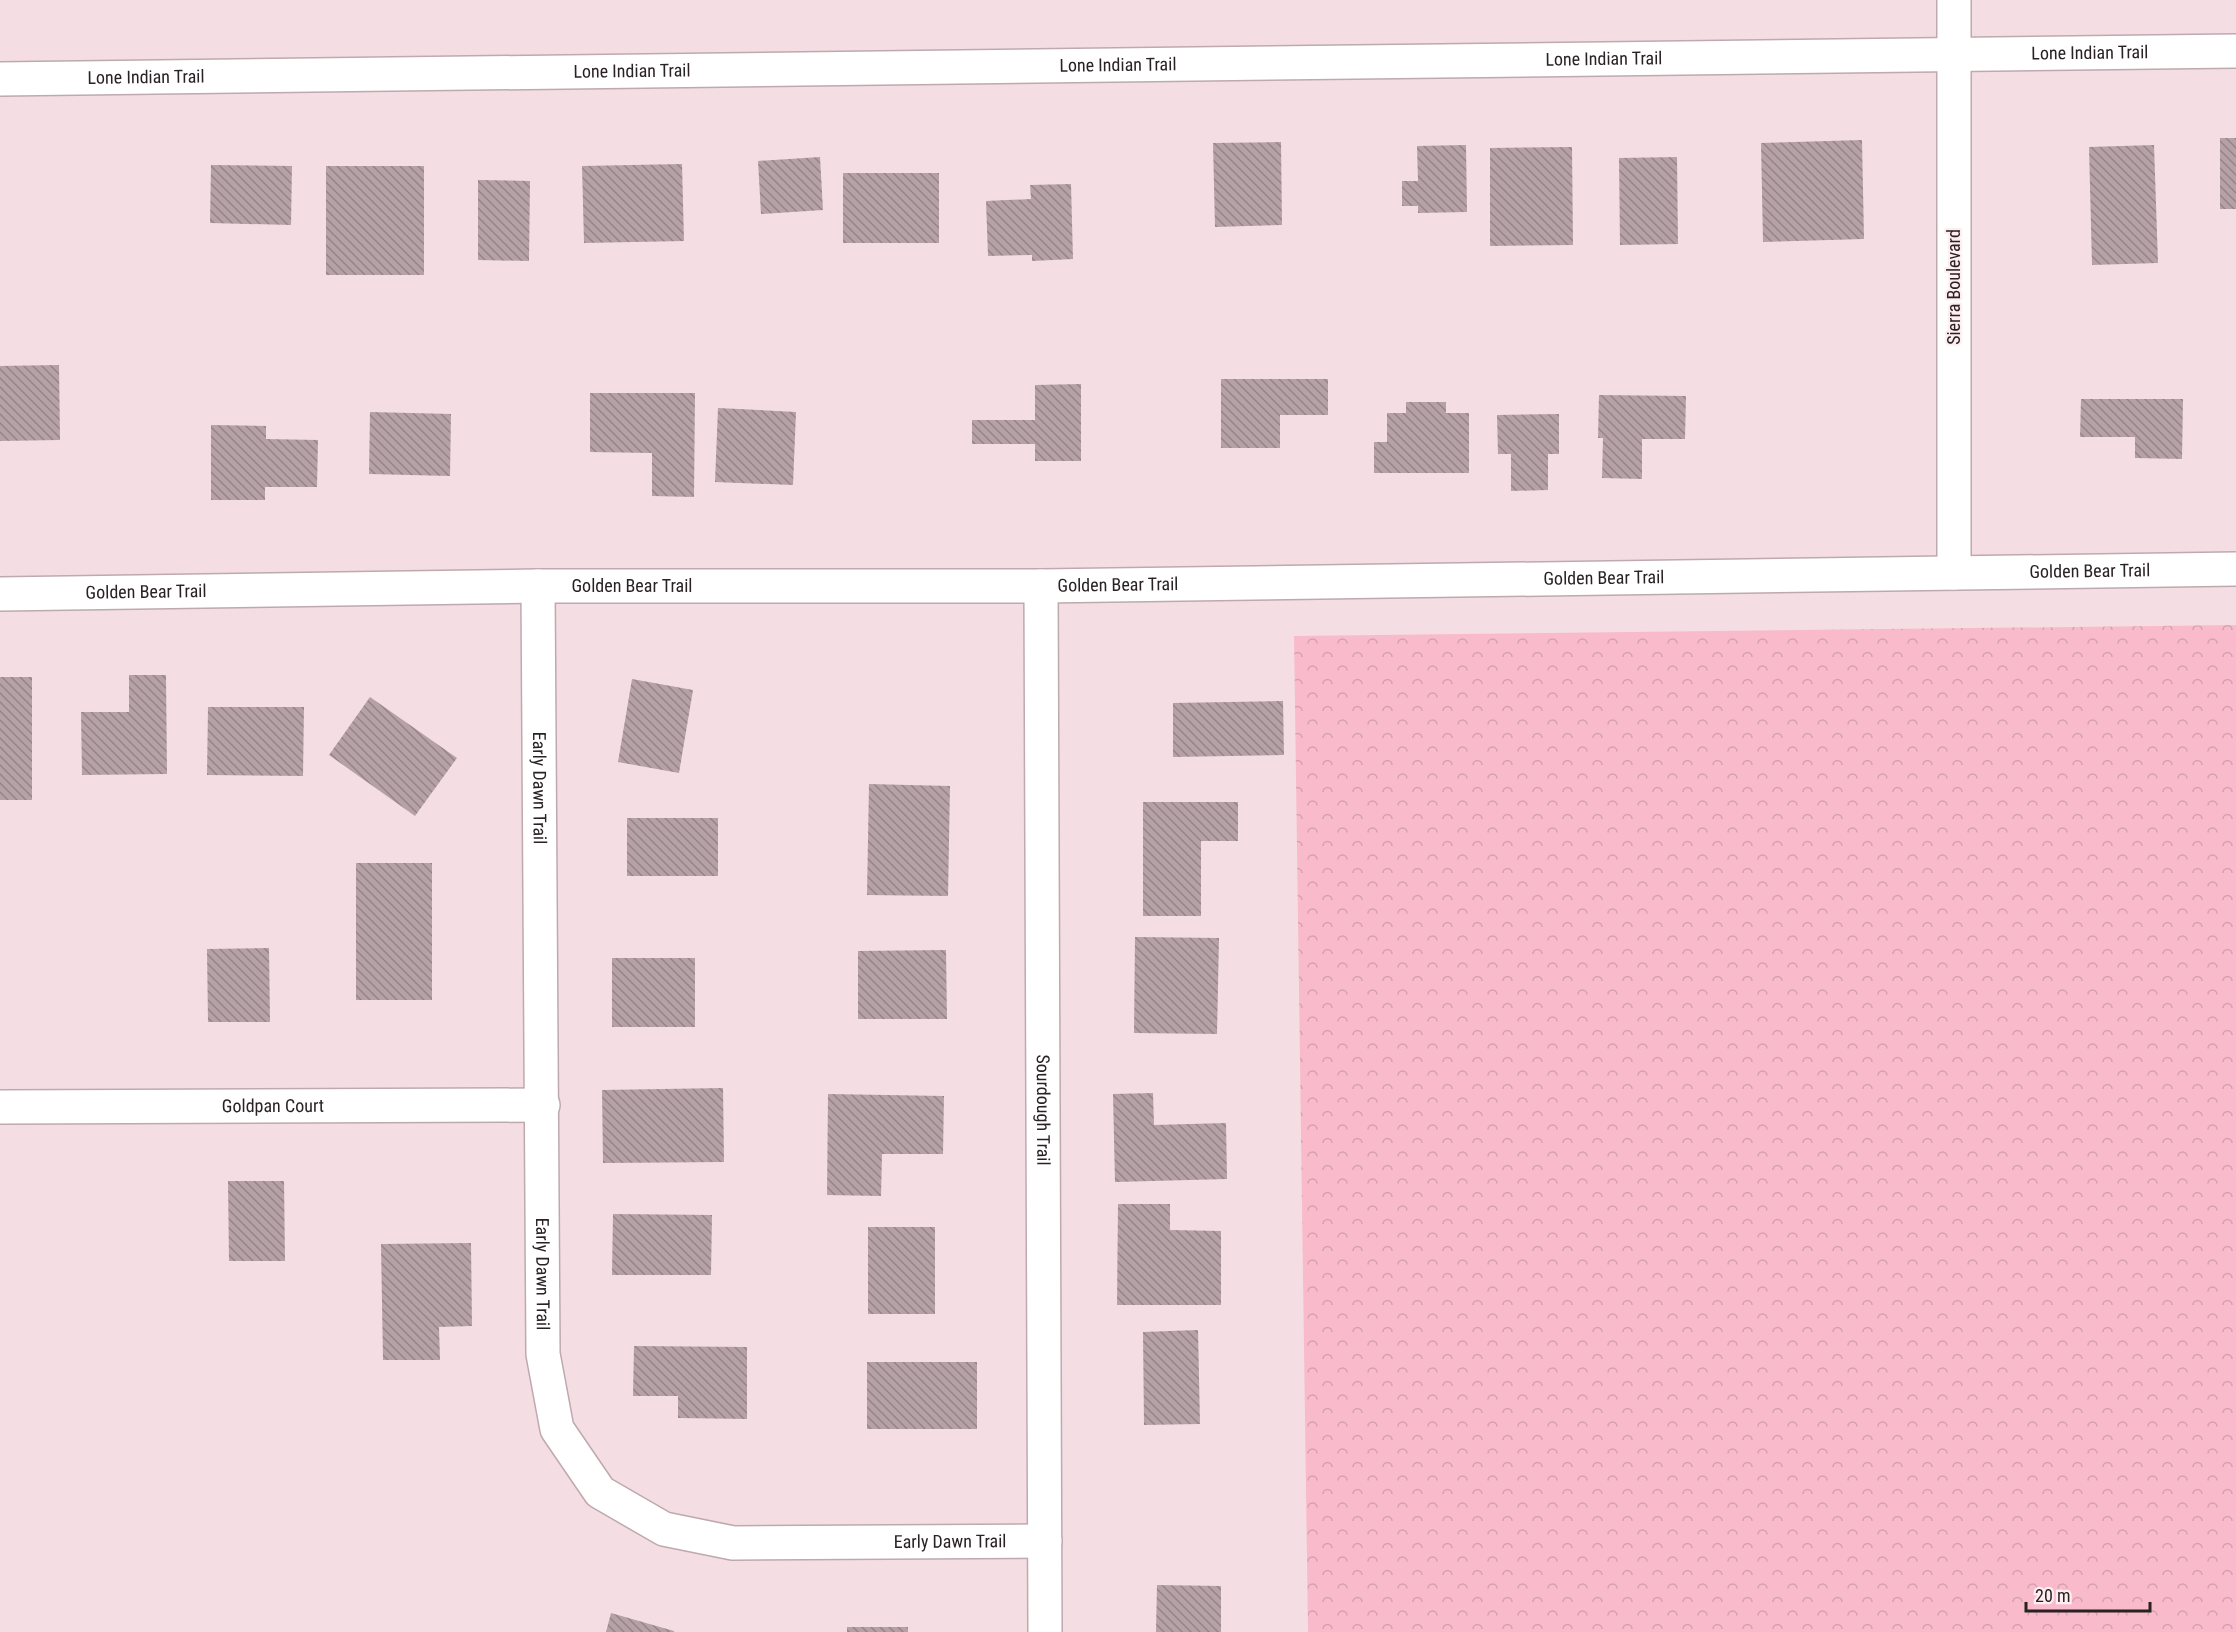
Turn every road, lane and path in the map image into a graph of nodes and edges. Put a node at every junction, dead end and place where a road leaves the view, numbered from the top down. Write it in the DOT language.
graph roads {
  1 [pos="1954,0"];
  2 [pos="2236,51"];
  3 [pos="1954,54"];
  4 [pos="0,79"];
  5 [pos="2236,569"];
  6 [pos="1954,573"];
  7 [pos="538,586"];
  8 [pos="1041,586"];
  9 [pos="0,594"];
  10 [pos="543,1105"];
  11 [pos="1,1107"];
  12 [pos="1045,1541"];
  13 [pos="1045,1632"];
  1 -- 3 [label="street, Sierra Boulevard"];
  2 -- 3 [label="street, Lone Indian Trail"];
  3 -- 4 [label="street, Lone Indian Trail"];
  3 -- 6 [label="street, Sierra Boulevard"];
  5 -- 6 [label="street, Golden Bear Trail"];
  6 -- 8 [label="street, Golden Bear Trail"];
  7 -- 8 [label="street, Golden Bear Trail"];
  7 -- 9 [label="street, Golden Bear Trail"];
  7 -- 10 [label="street, Early Dawn Trail"];
  8 -- 12 [label="street, Sourdough Trail"];
  10 -- 11 [label="street, Goldpan Court"];
  10 -- 12 [label="street, Early Dawn Trail"];
  12 -- 13 [label="street, Sourdough Trail"];
}
